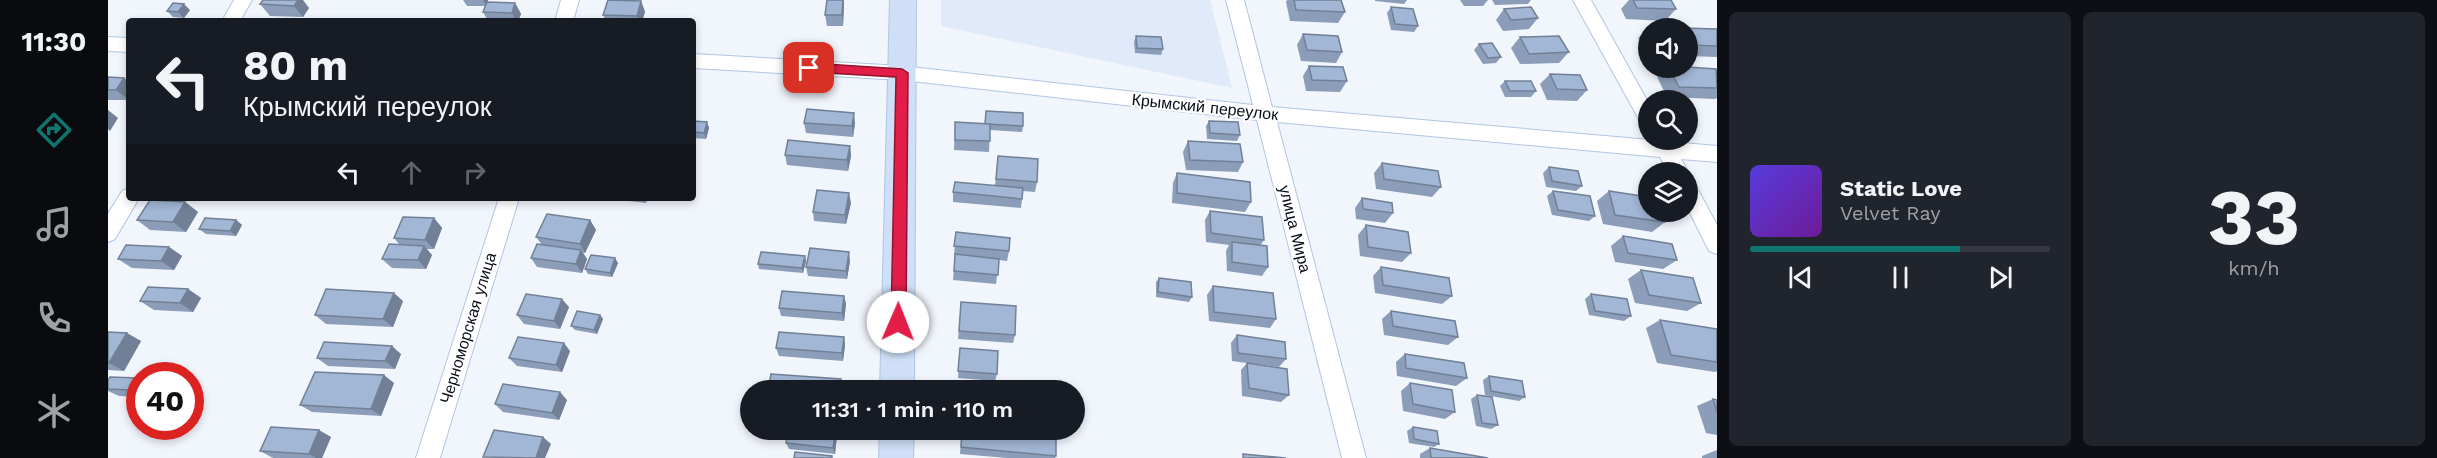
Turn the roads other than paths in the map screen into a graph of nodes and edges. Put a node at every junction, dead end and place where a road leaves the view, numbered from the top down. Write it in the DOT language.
graph roads {
  1 [pos="243,0"];
  2 [pos="570,0"];
  3 [pos="903,0"];
  4 [pos="1235,0"];
  5 [pos="1582,0"];
  6 [pos="233,18"];
  7 [pos="565,18"];
  8 [pos="108,44"];
  9 [pos="126,45"];
  10 [pos="696,61"];
  11 [pos="902,73"];
  12 [pos="1638,100"];
  13 [pos="1266,114"];
  14 [pos="1638,143"];
  15 [pos="1693,150"];
  16 [pos="1717,154"];
  17 [pos="127,201"];
  18 [pos="507,201"];
  19 [pos="1698,209"];
  20 [pos="108,233"];
  21 [pos="1717,245"];
  22 [pos="897,380"];
  23 [pos="897,440"];
  24 [pos="428,458"];
  25 [pos="896,458"];
  26 [pos="1354,458"];
  1 -- 6 [label="street"];
  2 -- 7 [label="street"];
  3 -- 11 [label="street"];
  4 -- 13 [label="street, улица Мира"];
  5 -- 12 [label="street"];
  8 -- 9 [label="street"];
  10 -- 11 [label="street, Крымский переулок"];
  11 -- 13 [label="street, Крымский переулок"];
  11 -- 22 [label="street"];
  13 -- 14 [label="street, Крымский переулок"];
  13 -- 26 [label="street, улица Мира"];
  15 -- 16 [label="street, Крымский переулок"];
  17 -- 20 [label="street"];
  18 -- 24 [label="street, Черноморская улица"];
  19 -- 21 [label="street"];
  23 -- 25 [label="street"];
}
